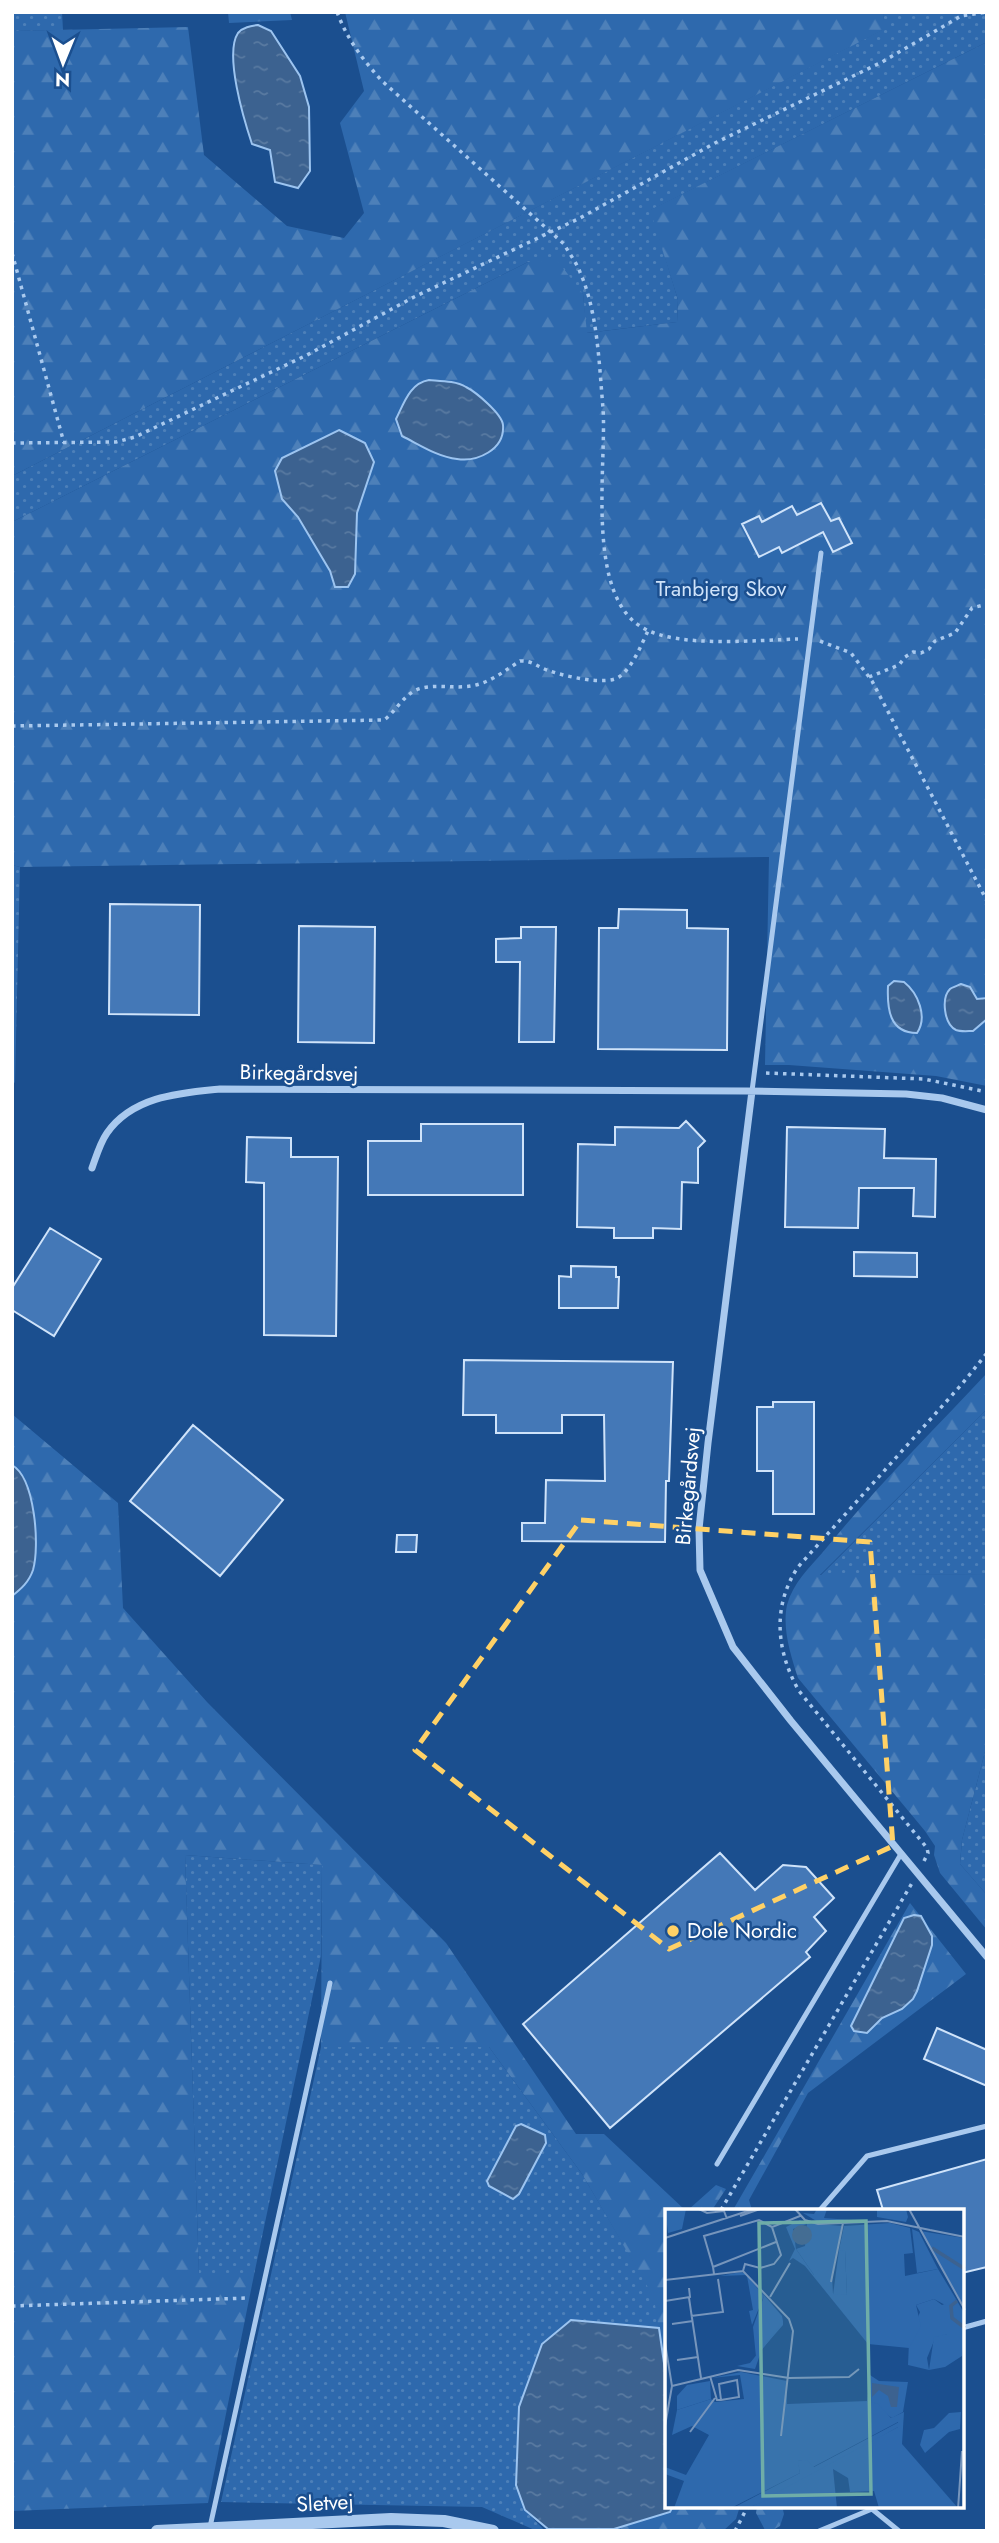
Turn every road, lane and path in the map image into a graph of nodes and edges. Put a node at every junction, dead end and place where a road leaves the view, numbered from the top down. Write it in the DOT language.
graph roads {
  1 [pos="337,12"];
  2 [pos="987,12"];
  3 [pos="550,232"];
  4 [pos="12,253"];
  5 [pos="12,443"];
  6 [pos="64,443"];
  7 [pos="821,553"];
  8 [pos="987,604"];
  9 [pos="648,631"];
  10 [pos="808,638"];
  11 [pos="869,677"];
  12 [pos="12,726"];
  13 [pos="987,901"];
  14 [pos="755,1073"];
  15 [pos="752,1091"];
  16 [pos="987,1092"];
  17 [pos="987,1110"];
  18 [pos="92,1168"];
  19 [pos="987,1353"];
  20 [pos="901,1854"];
  21 [pos="917,1874"];
  22 [pos="987,1957"];
  23 [pos="330,1983"];
  24 [pos="987,2126"];
  25 [pos="717,2164"];
  26 [pos="722,2209"];
  27 [pos="821,2209"];
  28 [pos="261,2297"];
  29 [pos="12,2306"];
  30 [pos="987,2321"];
  31 [pos="964,2327"];
  32 [pos="747,2508"];
  33 [pos="870,2508"];
  34 [pos="873,2508"];
  35 [pos="210,2528"];
  36 [pos="157,2531"];
  37 [pos="494,2531"];
  38 [pos="734,2531"];
  39 [pos="819,2531"];
  40 [pos="900,2531"];
  1 -- 3 [label="path"];
  2 -- 3 [label="path"];
  3 -- 6 [label="path"];
  3 -- 9 [label="path"];
  4 -- 6 [label="path"];
  5 -- 6 [label="path"];
  7 -- 10 [label="lane"];
  8 -- 11 [label="path"];
  9 -- 10 [label="path"];
  9 -- 12 [label="path"];
  10 -- 11 [label="path"];
  10 -- 14 [label="lane"];
  11 -- 13 [label="path"];
  14 -- 15 [label="lane"];
  14 -- 16 [label="path"];
  15 -- 17 [label="street, Birkegårdsvej"];
  15 -- 18 [label="street, Birkegårdsvej"];
  15 -- 20 [label="street, Birkegårdsvej"];
  19 -- 21 [label="path"];
  20 -- 21 [label="street, Birkegårdsvej"];
  20 -- 25 [label="lane"];
  21 -- 22 [label="street, Birkegårdsvej"];
  21 -- 26 [label="path"];
  23 -- 28 [label="lane"];
  24 -- 27 [label="lane"];
  28 -- 29 [label="path"];
  28 -- 35 [label="lane"];
  30 -- 31 [label="lane"];
  32 -- 38 [label="path"];
  33 -- 39 [label="lane"];
  34 -- 40 [label="lane"];
  35 -- 36 [label="street, Sletvej"];
  35 -- 37 [label="street, Sletvej"];
}
